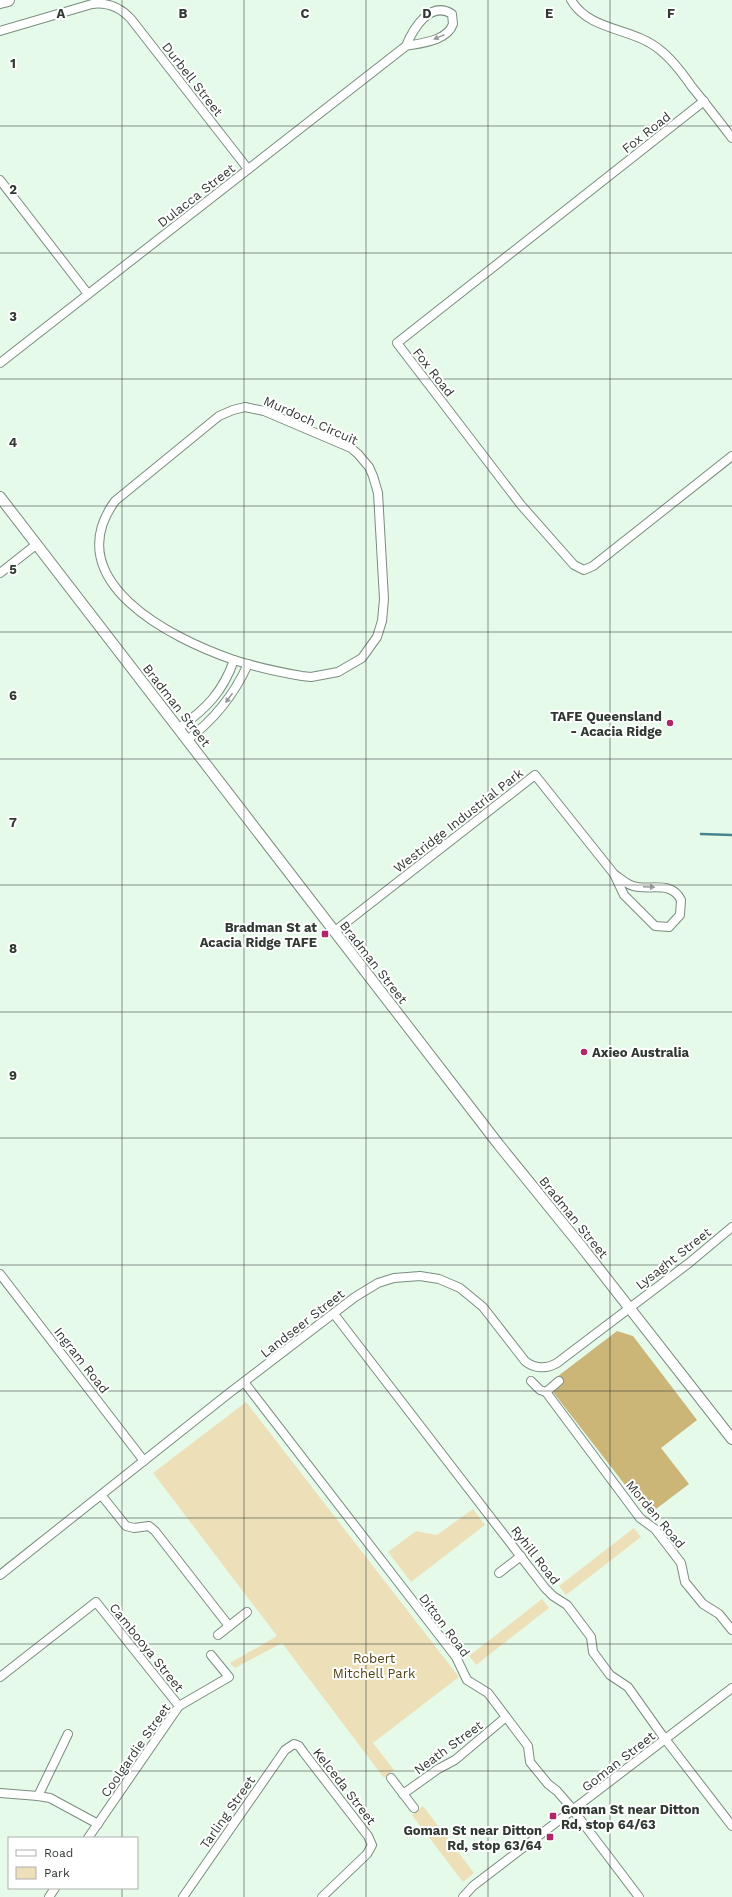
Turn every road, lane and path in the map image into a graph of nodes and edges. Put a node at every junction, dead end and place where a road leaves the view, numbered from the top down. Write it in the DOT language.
graph roads {
  1 [pos="8,0"];
  2 [pos="571,0"];
  3 [pos="0,2"];
  4 [pos="0,31"];
  5 [pos="406,46"];
  6 [pos="704,101"];
  7 [pos="732,138"];
  8 [pos="248,169"];
  9 [pos="0,180"];
  10 [pos="88,294"];
  11 [pos="0,363"];
  12 [pos="732,456"];
  13 [pos="0,496"];
  14 [pos="37,544"];
  15 [pos="0,573"];
  16 [pos="234,660"];
  17 [pos="248,664"];
  18 [pos="179,728"];
  19 [pos="187,740"];
  20 [pos="614,874"];
  21 [pos="335,931"];
  22 [pos="732,1227"];
  23 [pos="0,1274"];
  24 [pos="629,1308"];
  25 [pos="334,1314"];
  26 [pos="531,1381"];
  27 [pos="559,1381"];
  28 [pos="244,1382"];
  29 [pos="546,1392"];
  30 [pos="732,1439"];
  31 [pos="144,1461"];
  32 [pos="102,1496"];
  33 [pos="521,1556"];
  34 [pos="499,1573"];
  35 [pos="0,1575"];
  36 [pos="248,1612"];
  37 [pos="230,1626"];
  38 [pos="732,1630"];
  39 [pos="218,1635"];
  40 [pos="211,1655"];
  41 [pos="0,1677"];
  42 [pos="732,1688"];
  43 [pos="179,1706"];
  44 [pos="506,1718"];
  45 [pos="68,1734"];
  46 [pos="665,1739"];
  47 [pos="294,1744"];
  48 [pos="391,1778"];
  49 [pos="0,1793"];
  50 [pos="404,1794"];
  51 [pos="38,1796"];
  52 [pos="414,1808"];
  53 [pos="573,1811"];
  54 [pos="98,1824"];
  55 [pos="732,1826"];
  56 [pos="89,1837"];
  57 [pos="183,1897"];
  58 [pos="322,1897"];
  59 [pos="463,1897"];
  60 [pos="640,1897"];
  1 -- 3 [label="highway"];
  2 -- 6 [label="street"];
  4 -- 8 [label="street, Durbell Street"];
  5 -- 5 [label="street, Dulacca Street, one-way"];
  5 -- 8 [label="street, Dulacca Street"];
  6 -- 7 [label="street"];
  6 -- 12 [label="street, Fox Road"];
  8 -- 10 [label="street, Dulacca Street"];
  9 -- 10 [label="street"];
  10 -- 11 [label="street, Dulacca Street"];
  13 -- 14 [label="main road, Bradman Street"];
  14 -- 15 [label="street"];
  14 -- 18 [label="main road, Bradman Street"];
  16 -- 17 [label="street, Murdoch Circuit"];
  16 -- 17 [label="street, Murdoch Circuit"];
  16 -- 18 [label="street"];
  17 -- 19 [label="street, one-way"];
  18 -- 19 [label="main road, Bradman Street"];
  19 -- 21 [label="main road, Bradman Street"];
  20 -- 20 [label="street, Westridge Industrial Park, one-way"];
  20 -- 21 [label="street, Westridge Industrial Park"];
  21 -- 24 [label="main road, Bradman Street"];
  22 -- 24 [label="street, Lysaght Street"];
  23 -- 31 [label="street, Ingram Road"];
  24 -- 25 [label="street, Landseer Street"];
  24 -- 30 [label="main road, Bradman Street"];
  25 -- 28 [label="street, Landseer Street"];
  25 -- 33 [label="street, Ryhill Road"];
  26 -- 29 [label="street, Morden Road"];
  27 -- 29 [label="street"];
  28 -- 31 [label="street, Landseer Street"];
  28 -- 44 [label="street, Ditton Road"];
  29 -- 38 [label="street, Morden Road"];
  31 -- 32 [label="street, Landseer Street"];
  32 -- 35 [label="street, Landseer Street"];
  32 -- 37 [label="street"];
  33 -- 34 [label="street"];
  33 -- 46 [label="street, Ryhill Road"];
  36 -- 37 [label="street"];
  37 -- 39 [label="street"];
  40 -- 43 [label="street, Coolgardie Street"];
  41 -- 43 [label="street, Cambooya Street"];
  42 -- 46 [label="street, Goman Street"];
  43 -- 54 [label="street, Coolgardie Street"];
  44 -- 50 [label="street, Neath Street"];
  44 -- 53 [label="street, Ditton Road"];
  45 -- 51 [label="street"];
  46 -- 53 [label="street, Goman Street"];
  46 -- 55 [label="street, Ryhill Road"];
  47 -- 57 [label="street, Tarling Street"];
  47 -- 58 [label="street, Kelceda Street"];
  48 -- 50 [label="street"];
  49 -- 51 [label="street"];
  50 -- 52 [label="street"];
  51 -- 54 [label="street"];
  53 -- 59 [label="street, Goman Street"];
  53 -- 60 [label="street, Ditton Road"];
  54 -- 56 [label="street, Coolgardie Street"];
}
